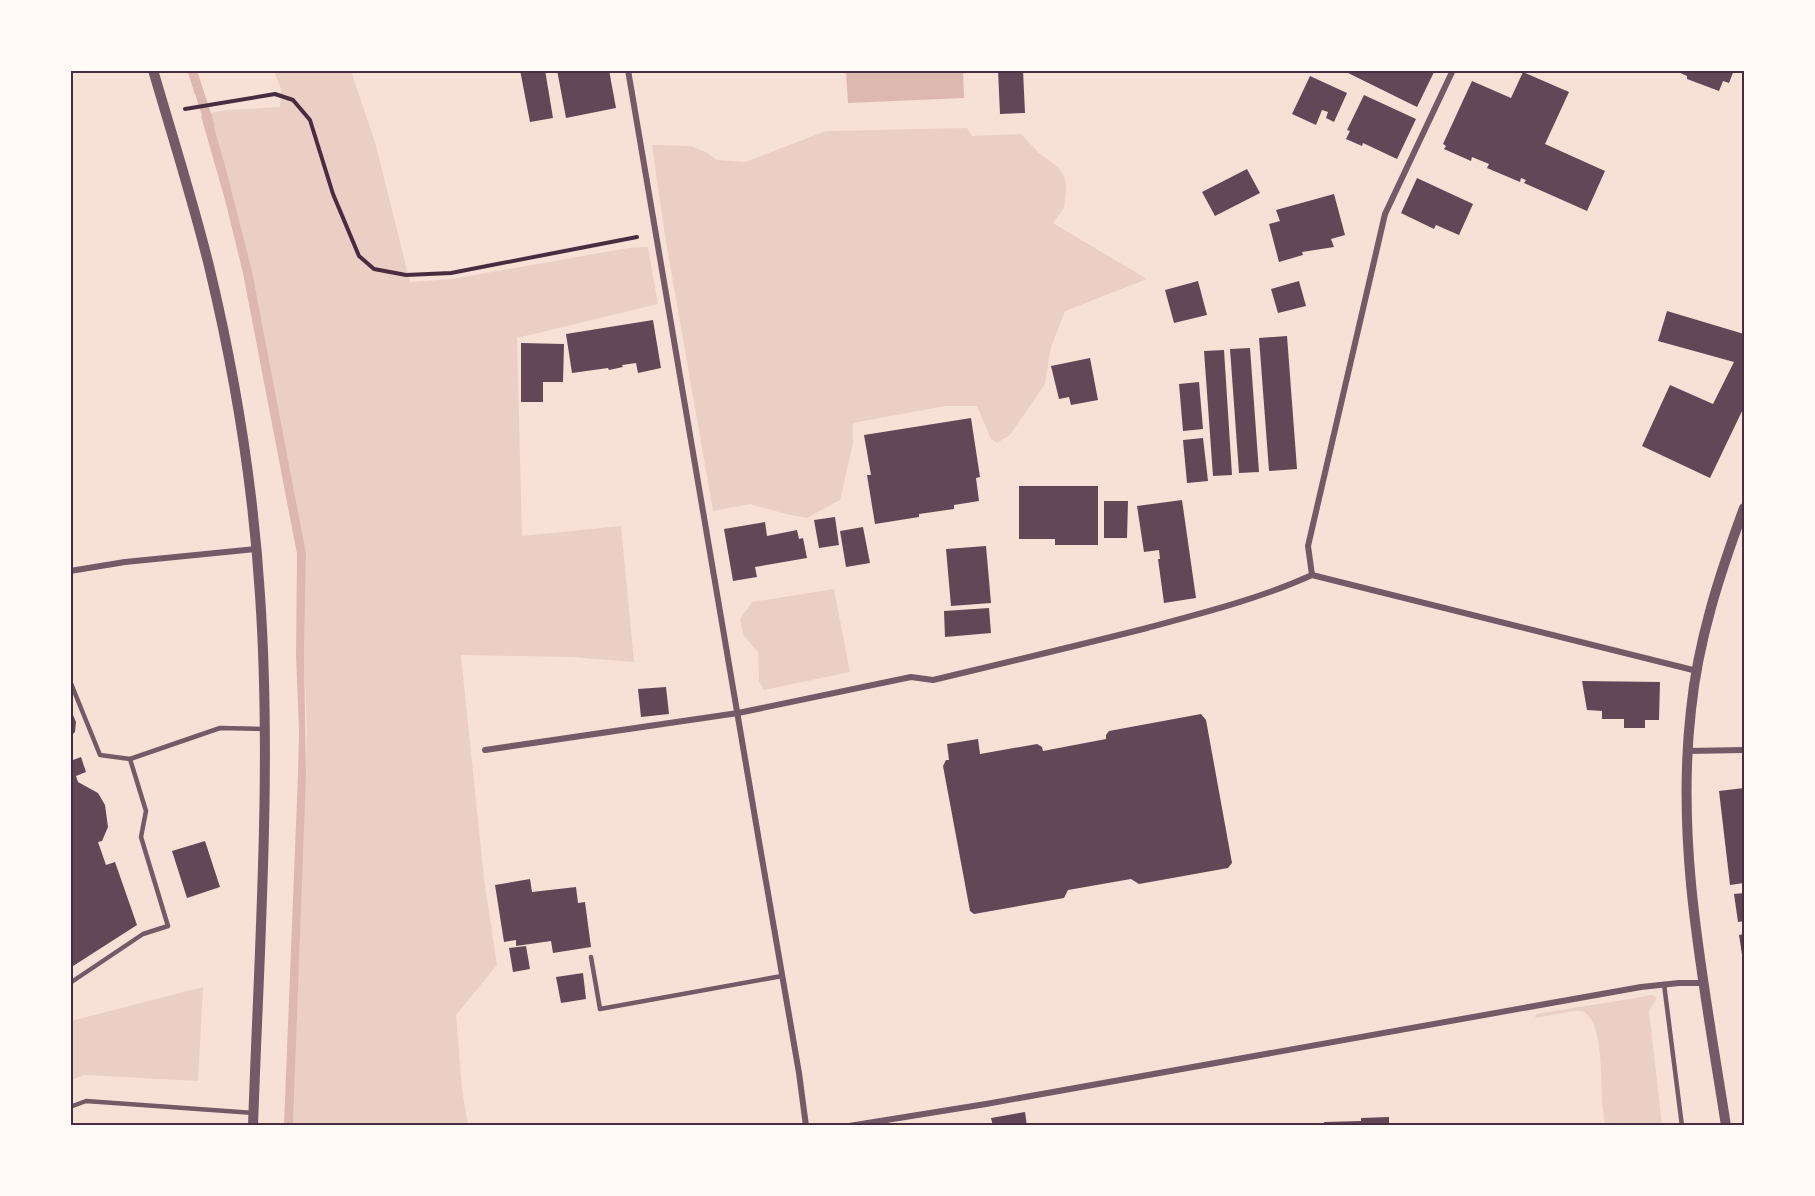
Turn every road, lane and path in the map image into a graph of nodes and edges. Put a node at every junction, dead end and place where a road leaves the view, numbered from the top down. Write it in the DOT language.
graph roads {
  1 [pos="153,70"];
  2 [pos="628,70"];
  3 [pos="1453,70"];
  4 [pos="190,108"];
  5 [pos="656,233"];
  6 [pos="1744,508"];
  7 [pos="256,549"];
  8 [pos="70,571"];
  9 [pos="1312,575"];
  10 [pos="1696,671"];
  11 [pos="70,681"];
  12 [pos="738,713"];
  13 [pos="265,729"];
  14 [pos="485,750"];
  15 [pos="1744,750"];
  16 [pos="1687,751"];
  17 [pos="130,759"];
  18 [pos="591,957"];
  19 [pos="782,976"];
  20 [pos="1704,982"];
  21 [pos="70,983"];
  22 [pos="1664,984"];
  23 [pos="70,1107"];
  24 [pos="254,1113"];
  25 [pos="254,1125"];
  26 [pos="806,1125"];
  27 [pos="849,1125"];
  28 [pos="1682,1125"];
  29 [pos="1726,1125"];
  1 -- 7 [label="street"];
  2 -- 5 [label="street"];
  3 -- 9 [label="street"];
  4 -- 5 [label="path"];
  5 -- 12 [label="street"];
  6 -- 10 [label="street"];
  7 -- 8 [label="street"];
  7 -- 13 [label="street"];
  9 -- 10 [label="street"];
  9 -- 12 [label="street"];
  10 -- 16 [label="street"];
  11 -- 17 [label="lane"];
  12 -- 14 [label="street"];
  12 -- 19 [label="street"];
  13 -- 17 [label="lane"];
  13 -- 24 [label="street"];
  15 -- 16 [label="street"];
  16 -- 20 [label="street"];
  17 -- 21 [label="lane"];
  18 -- 19 [label="lane"];
  19 -- 26 [label="street"];
  20 -- 22 [label="street"];
  20 -- 29 [label="street"];
  22 -- 27 [label="street"];
  22 -- 28 [label="lane"];
  23 -- 24 [label="lane"];
  24 -- 25 [label="street"];
}
